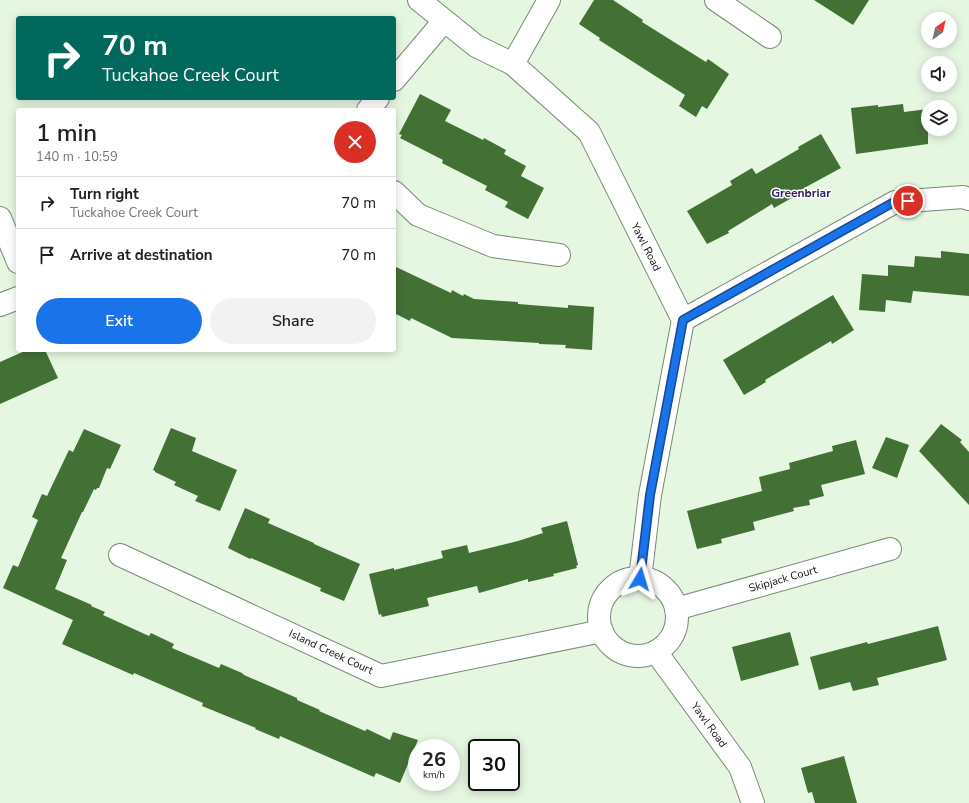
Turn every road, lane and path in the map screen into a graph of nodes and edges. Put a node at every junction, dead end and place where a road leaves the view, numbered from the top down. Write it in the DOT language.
graph roads {
  1 [pos="419,0"];
  2 [pos="549,0"];
  3 [pos="716,0"];
  4 [pos="444,21"];
  5 [pos="770,37"];
  6 [pos="513,64"];
  7 [pos="396,78"];
  8 [pos="376,100"];
  9 [pos="370,108"];
  10 [pos="396,194"];
  11 [pos="969,199"];
  12 [pos="0,218"];
  13 [pos="559,255"];
  14 [pos="16,257"];
  15 [pos="16,299"];
  16 [pos="0,305"];
  17 [pos="683,320"];
  18 [pos="890,548"];
  19 [pos="120,555"];
  20 [pos="640,579"];
  21 [pos="676,609"];
  22 [pos="602,631"];
  23 [pos="656,652"];
  24 [pos="753,803"];
  1 -- 4 [label="street, Yawl Road"];
  2 -- 6 [label="street"];
  3 -- 5 [label="street"];
  4 -- 6 [label="street, Yawl Road"];
  4 -- 7 [label="street"];
  6 -- 17 [label="street, Yawl Road"];
  8 -- 9 [label="street"];
  10 -- 13 [label="street"];
  11 -- 17 [label="street"];
  12 -- 14 [label="street"];
  15 -- 16 [label="street"];
  17 -- 20 [label="street"];
  18 -- 21 [label="street, Skipjack Court"];
  19 -- 22 [label="street, Island Creek Court"];
  20 -- 21 [label="street"];
  20 -- 22 [label="street"];
  21 -- 23 [label="street"];
  22 -- 23 [label="street"];
  23 -- 24 [label="street, Yawl Road"];
}
